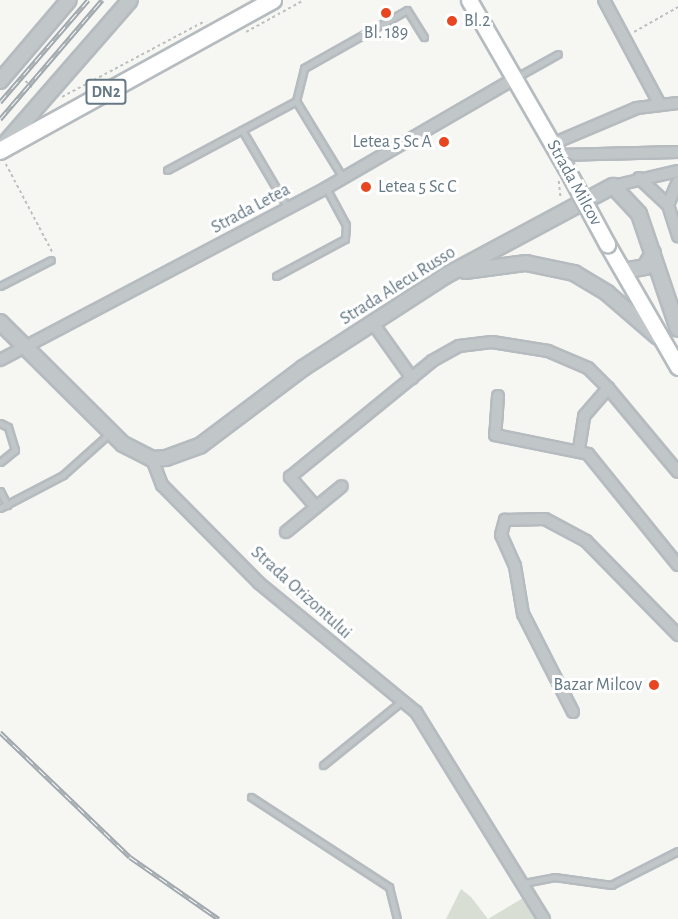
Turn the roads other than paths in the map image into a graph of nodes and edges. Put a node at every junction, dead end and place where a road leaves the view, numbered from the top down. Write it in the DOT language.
graph roads {
  1 [pos="69,0"];
  2 [pos="130,0"];
  3 [pos="273,0"];
  4 [pos="604,0"];
  5 [pos="471,1"];
  6 [pos="424,37"];
  7 [pos="558,54"];
  8 [pos="514,79"];
  9 [pos="0,81"];
  10 [pos="296,101"];
  11 [pos="678,103"];
  12 [pos="659,104"];
  13 [pos="242,130"];
  14 [pos="678,152"];
  15 [pos="1,153"];
  16 [pos="558,155"];
  17 [pos="166,171"];
  18 [pos="678,171"];
  19 [pos="343,178"];
  20 [pos="639,178"];
  21 [pos="678,182"];
  22 [pos="613,186"];
  23 [pos="326,188"];
  24 [pos="668,205"];
  25 [pos="288,208"];
  26 [pos="678,236"];
  27 [pos="653,253"];
  28 [pos="51,260"];
  29 [pos="623,271"];
  30 [pos="276,276"];
  31 [pos="446,276"];
  32 [pos="0,286"];
  33 [pos="0,322"];
  34 [pos="372,322"];
  35 [pos="678,329"];
  36 [pos="664,343"];
  37 [pos="25,347"];
  38 [pos="0,360"];
  39 [pos="678,367"];
  40 [pos="412,378"];
  41 [pos="608,388"];
  42 [pos="498,396"];
  43 [pos="0,423"];
  44 [pos="110,434"];
  45 [pos="579,449"];
  46 [pos="152,459"];
  47 [pos="0,462"];
  48 [pos="678,472"];
  49 [pos="342,486"];
  50 [pos="0,491"];
  51 [pos="7,505"];
  52 [pos="316,507"];
  53 [pos="0,508"];
  54 [pos="286,532"];
  55 [pos="678,565"];
  56 [pos="678,635"];
  57 [pos="404,700"];
  58 [pos="573,712"];
  59 [pos="323,765"];
  60 [pos="251,797"];
  61 [pos="678,851"];
  62 [pos="524,883"];
  63 [pos="398,919"];
  64 [pos="544,919"];
  1 -- 9 [label="street"];
  2 -- 15 [label="street"];
  3 -- 15 [label="main road, DN2"];
  4 -- 12 [label="street"];
  5 -- 8 [label="main road, Strada Milcov"];
  6 -- 10 [label="lane"];
  7 -- 8 [label="lane"];
  8 -- 16 [label="main road, Strada Milcov"];
  8 -- 19 [label="street, Strada Letea"];
  10 -- 13 [label="lane"];
  10 -- 19 [label="lane"];
  11 -- 12 [label="street"];
  12 -- 16 [label="street"];
  13 -- 17 [label="lane"];
  13 -- 25 [label="lane"];
  14 -- 16 [label="street"];
  16 -- 29 [label="main road, Strada Milcov, bridge"];
  18 -- 20 [label="street, Strada Alecu Russo"];
  19 -- 23 [label="street, Strada Letea"];
  20 -- 22 [label="street, Strada Alecu Russo"];
  20 -- 24 [label="street"];
  21 -- 24 [label="street"];
  22 -- 27 [label="street"];
  22 -- 31 [label="street, Strada Alecu Russo"];
  23 -- 25 [label="street, Strada Letea"];
  23 -- 30 [label="lane"];
  24 -- 26 [label="street"];
  25 -- 37 [label="street, Strada Letea"];
  27 -- 29 [label="street"];
  27 -- 35 [label="street"];
  28 -- 32 [label="lane"];
  29 -- 36 [label="main road, Strada Milcov"];
  31 -- 34 [label="street, Strada Alecu Russo"];
  31 -- 36 [label="street"];
  33 -- 37 [label="street"];
  34 -- 40 [label="street"];
  34 -- 46 [label="street, Strada Alecu Russo"];
  36 -- 39 [label="main road, Strada Milcov"];
  37 -- 38 [label="street, Strada Letea"];
  37 -- 44 [label="street"];
  40 -- 41 [label="street"];
  40 -- 52 [label="street"];
  41 -- 45 [label="street"];
  41 -- 48 [label="street"];
  42 -- 45 [label="street"];
  43 -- 47 [label="lane"];
  44 -- 46 [label="street"];
  44 -- 51 [label="lane"];
  45 -- 55 [label="street"];
  46 -- 57 [label="street, Strada Orizontului"];
  49 -- 52 [label="street"];
  50 -- 51 [label="lane"];
  51 -- 53 [label="lane"];
  52 -- 54 [label="street"];
  56 -- 58 [label="street"];
  57 -- 59 [label="lane"];
  57 -- 62 [label="street, Strada Orizontului"];
  60 -- 63 [label="lane"];
  61 -- 62 [label="lane"];
  62 -- 64 [label="street, Strada Orizontului"];
}
